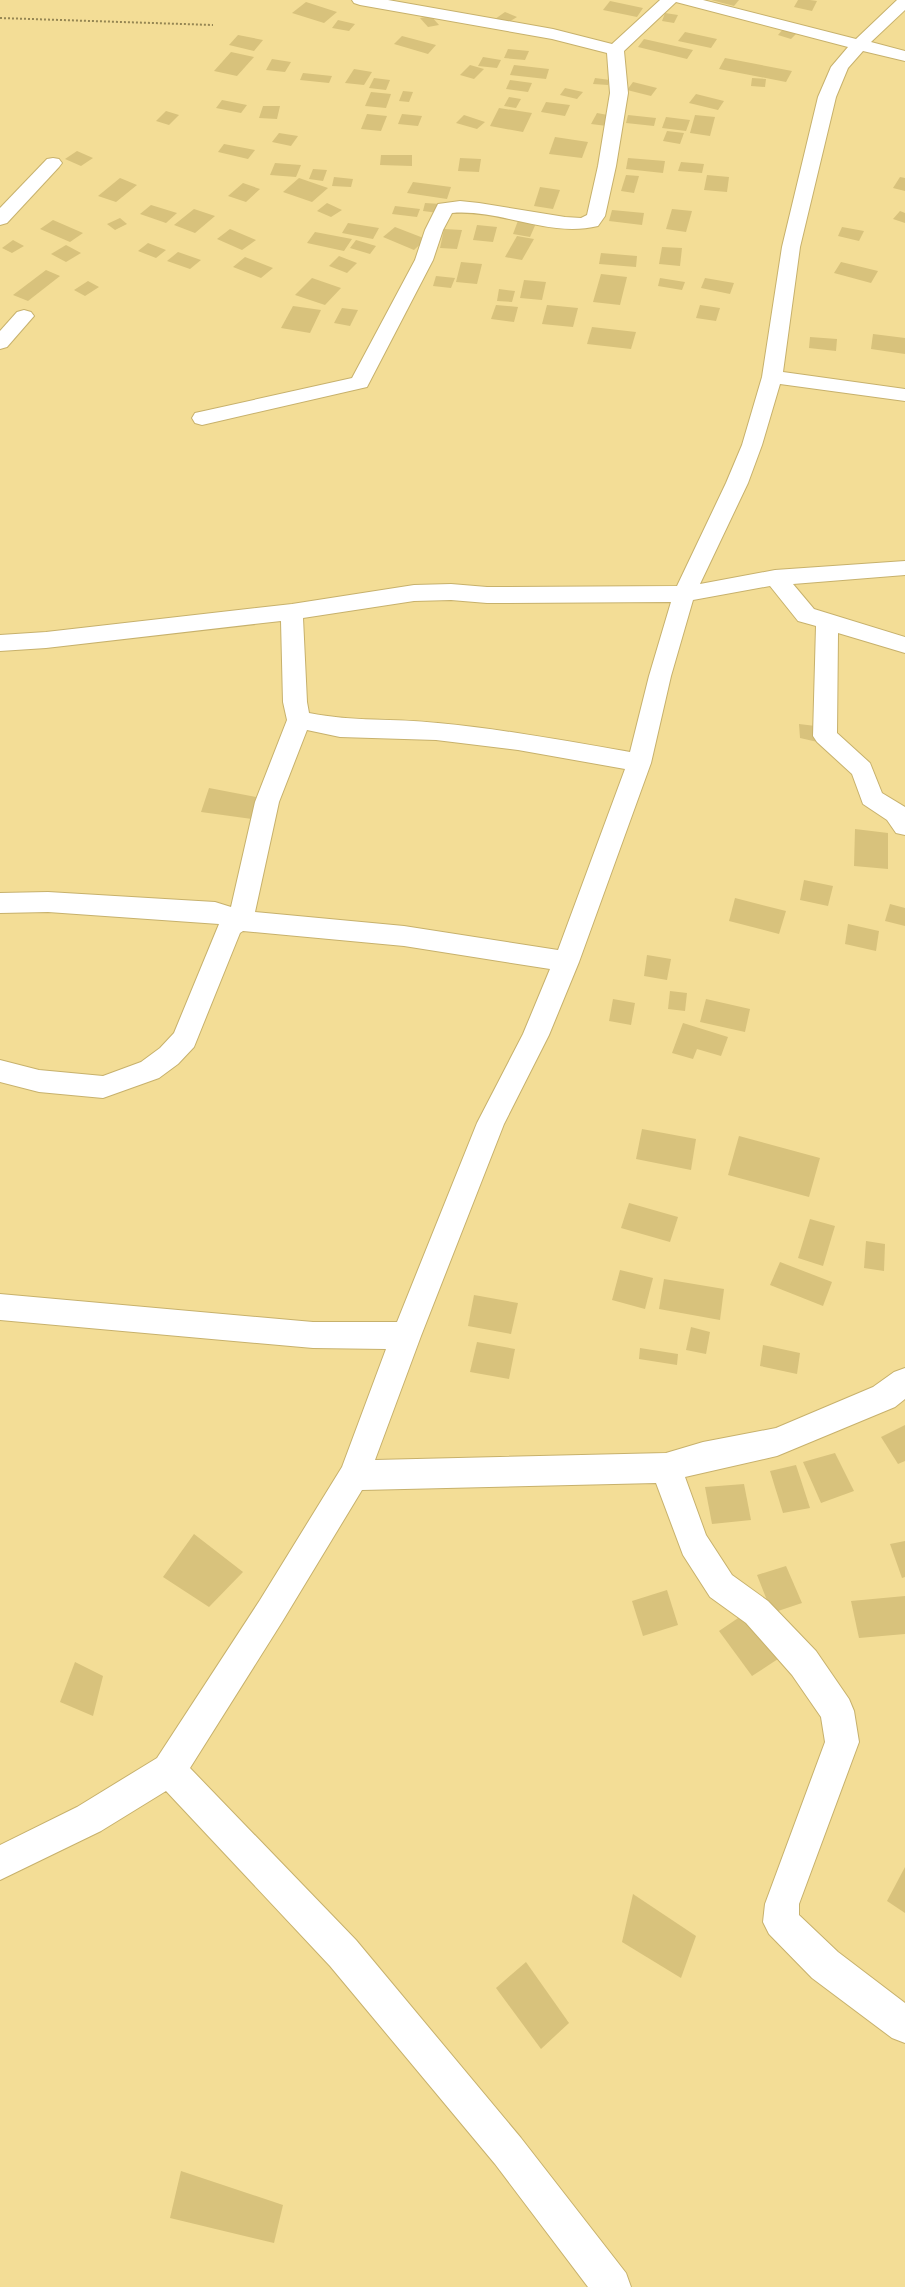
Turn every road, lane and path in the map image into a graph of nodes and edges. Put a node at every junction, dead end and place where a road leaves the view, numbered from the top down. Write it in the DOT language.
graph roads {
  1 [pos="360,0"];
  2 [pos="670,0"];
  3 [pos="683,0"];
  4 [pos="905,2"];
  5 [pos="0,18"];
  6 [pos="213,24"];
  7 [pos="860,44"];
  8 [pos="615,50"];
  9 [pos="905,56"];
  10 [pos="53,163"];
  11 [pos="0,219"];
  12 [pos="24,316"];
  13 [pos="0,343"];
  14 [pos="772,377"];
  15 [pos="905,395"];
  16 [pos="202,418"];
  17 [pos="905,568"];
  18 [pos="775,578"];
  19 [pos="684,594"];
  20 [pos="292,612"];
  21 [pos="827,622"];
  22 [pos="0,643"];
  23 [pos="905,645"];
  24 [pos="299,720"];
  25 [pos="639,763"];
  26 [pos="905,826"];
  27 [pos="0,903"];
  28 [pos="240,921"];
  29 [pos="566,962"];
  30 [pos="0,1071"];
  31 [pos="0,1307"];
  32 [pos="406,1336"];
  33 [pos="905,1382"];
  34 [pos="666,1468"];
  35 [pos="354,1475"];
  36 [pos="169,1770"];
  37 [pos="0,1863"];
  38 [pos="905,2025"];
  39 [pos="612,2287"];
  1 -- 8 [label="street"];
  2 -- 8 [label="street"];
  3 -- 7 [label="street"];
  4 -- 7 [label="street"];
  5 -- 6 [label="path"];
  7 -- 9 [label="street"];
  7 -- 14 [label="street"];
  8 -- 16 [label="street"];
  10 -- 11 [label="street"];
  12 -- 13 [label="street"];
  14 -- 15 [label="street"];
  14 -- 19 [label="street"];
  17 -- 18 [label="street"];
  18 -- 19 [label="street"];
  18 -- 21 [label="street"];
  19 -- 20 [label="street"];
  19 -- 25 [label="street"];
  20 -- 22 [label="street"];
  20 -- 24 [label="street"];
  21 -- 23 [label="street"];
  21 -- 26 [label="street"];
  24 -- 25 [label="street"];
  24 -- 28 [label="street"];
  25 -- 29 [label="street"];
  27 -- 28 [label="street"];
  28 -- 29 [label="street"];
  28 -- 30 [label="street"];
  29 -- 32 [label="street"];
  31 -- 32 [label="street"];
  32 -- 35 [label="street"];
  33 -- 34 [label="street"];
  34 -- 35 [label="street"];
  34 -- 38 [label="street"];
  35 -- 36 [label="street"];
  36 -- 37 [label="street"];
  36 -- 39 [label="street"];
}
